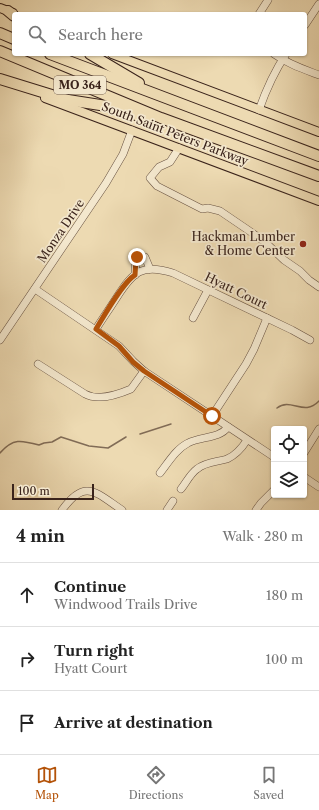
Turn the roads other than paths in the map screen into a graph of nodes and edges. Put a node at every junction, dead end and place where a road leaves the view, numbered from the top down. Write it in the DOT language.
graph roads {
  1 [pos="268,0"];
  2 [pos="319,4"];
  3 [pos="260,12"];
  4 [pos="307,22"];
  5 [pos="0,33"];
  6 [pos="12,38"];
  7 [pos="0,51"];
  8 [pos="12,56"];
  9 [pos="12,56"];
  10 [pos="55,56"];
  11 [pos="94,56"];
  12 [pos="117,56"];
  13 [pos="284,57"];
  14 [pos="319,75"];
  15 [pos="0,79"];
  16 [pos="157,95"];
  17 [pos="259,110"];
  18 [pos="161,118"];
  19 [pos="132,130"];
  20 [pos="319,132"];
  21 [pos="179,148"];
  22 [pos="319,156"];
  23 [pos="319,176"];
  24 [pos="319,201"];
  25 [pos="150,269"];
  26 [pos="135,275"];
  27 [pos="319,287"];
  28 [pos="35,288"];
  29 [pos="208,290"];
  30 [pos="193,318"];
  31 [pos="267,318"];
  32 [pos="96,329"];
  33 [pos="0,340"];
  34 [pos="310,340"];
  35 [pos="38,364"];
  36 [pos="144,371"];
  37 [pos="212,416"];
  38 [pos="228,427"];
  39 [pos="319,430"];
  40 [pos="247,440"];
  41 [pos="307,448"];
  42 [pos="271,455"];
  43 [pos="160,473"];
  44 [pos="307,479"];
  45 [pos="319,487"];
  46 [pos="181,489"];
  47 [pos="271,493"];
  48 [pos="173,501"];
  49 [pos="62,510"];
  50 [pos="122,510"];
  51 [pos="167,510"];
  52 [pos="256,510"];
  1 -- 3 [label="street"];
  2 -- 4 [label="street"];
  5 -- 6 [label="highway"];
  7 -- 8 [label="highway, MO 364"];
  9 -- 18 [label="highway, MO 364"];
  10 -- 16 [label="highway, MO 364"];
  11 -- 16 [label="highway"];
  12 -- 17 [label="main road"];
  13 -- 14 [label="street"];
  13 -- 17 [label="street"];
  15 -- 18 [label="highway"];
  15 -- 19 [label="main road, South Saint Peters Parkway"];
  16 -- 22 [label="highway, MO 364"];
  17 -- 20 [label="main road"];
  18 -- 23 [label="highway, MO 364"];
  19 -- 21 [label="main road, South Saint Peters Parkway"];
  19 -- 28 [label="street, Monza Drive"];
  21 -- 24 [label="main road, South Saint Peters Parkway"];
  21 -- 27 [label="street"];
  25 -- 26 [label="street, Hyatt Court"];
  25 -- 26 [label="street"];
  25 -- 29 [label="street, Hyatt Court"];
  26 -- 32 [label="street, Hyatt Court"];
  28 -- 32 [label="street"];
  28 -- 33 [label="street, Monza Drive"];
  29 -- 30 [label="street"];
  29 -- 31 [label="street, Hyatt Court"];
  31 -- 34 [label="street, Hyatt Court"];
  31 -- 37 [label="street"];
  32 -- 36 [label="street"];
  35 -- 36 [label="street"];
  36 -- 37 [label="street"];
  37 -- 38 [label="street"];
  38 -- 40 [label="street"];
  38 -- 43 [label="street"];
  39 -- 41 [label="street"];
  40 -- 42 [label="street"];
  40 -- 46 [label="street"];
  44 -- 45 [label="street"];
  47 -- 52 [label="street"];
  48 -- 51 [label="street"];
  49 -- 50 [label="street"];
}
